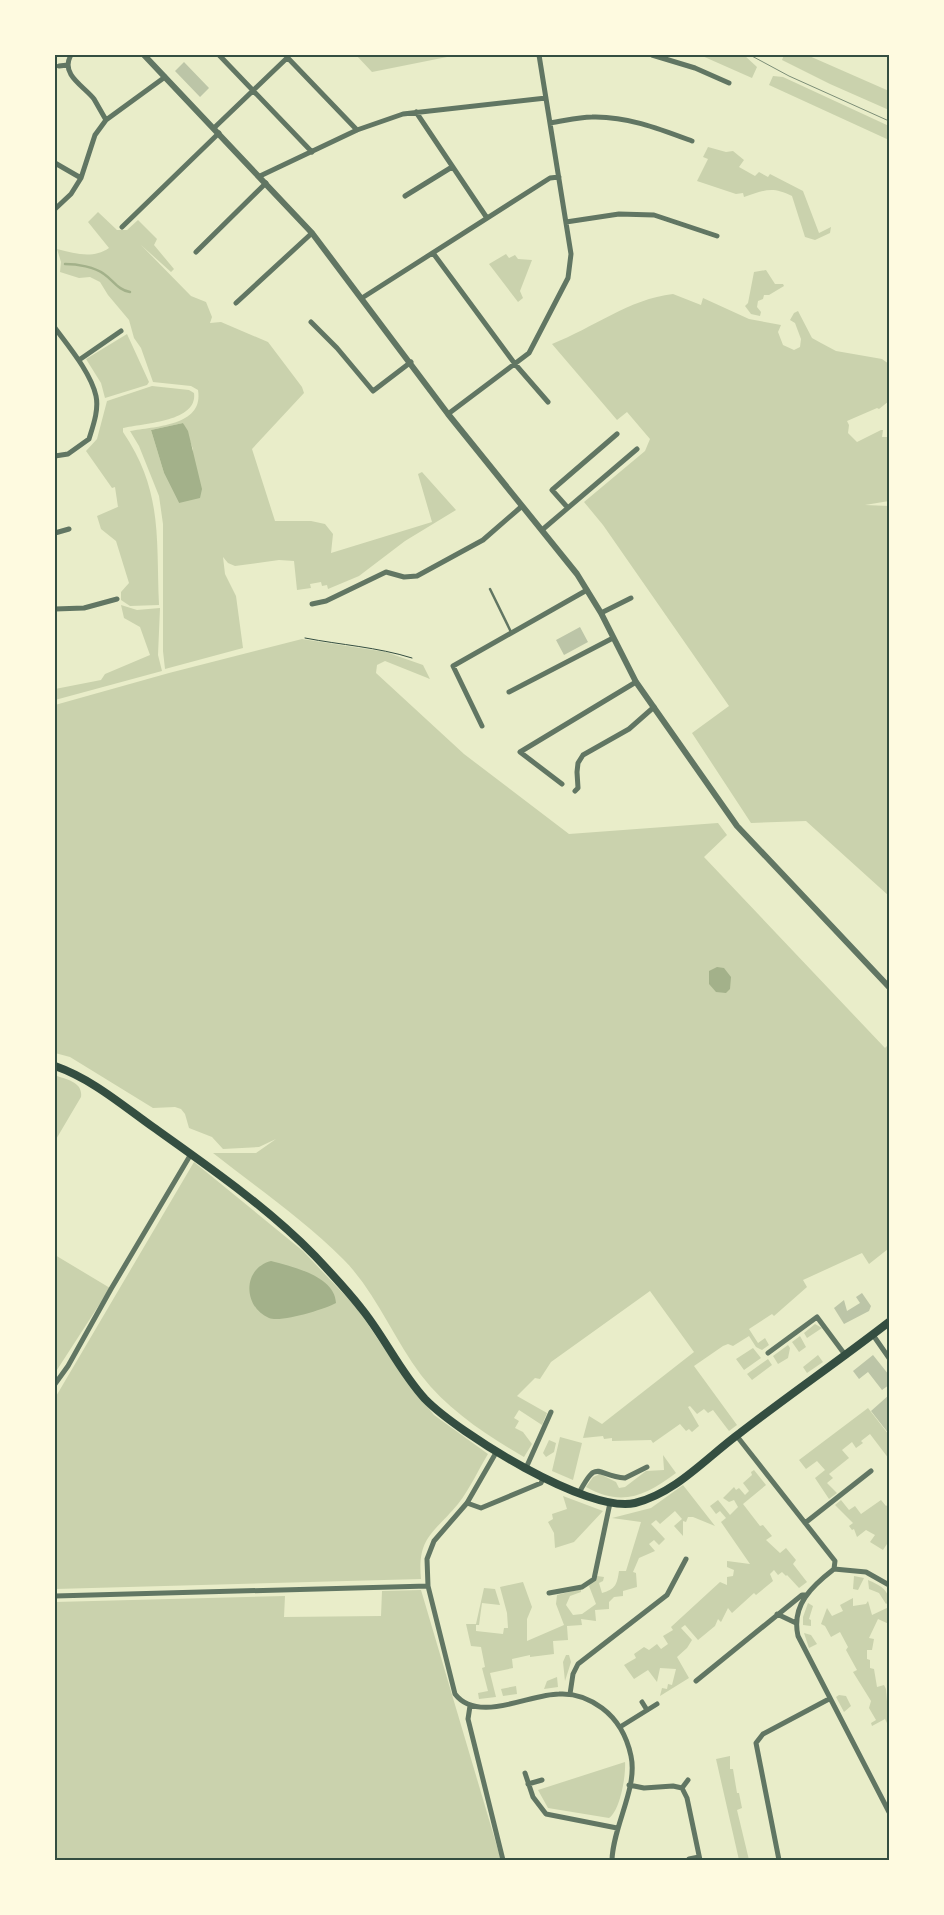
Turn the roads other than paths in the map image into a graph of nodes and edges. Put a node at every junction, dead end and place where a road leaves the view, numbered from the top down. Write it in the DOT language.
graph roads {
  1 [pos="144,55"];
  2 [pos="219,55"];
  3 [pos="539,55"];
  4 [pos="652,55"];
  5 [pos="657,55"];
  6 [pos="286,56"];
  7 [pos="70,57"];
  8 [pos="68,65"];
  9 [pos="58,66"];
  10 [pos="165,77"];
  11 [pos="729,83"];
  12 [pos="253,90"];
  13 [pos="546,98"];
  14 [pos="416,112"];
  15 [pos="106,120"];
  16 [pos="550,123"];
  17 [pos="357,130"];
  18 [pos="216,131"];
  19 [pos="692,141"];
  20 [pos="312,152"];
  21 [pos="55,163"];
  22 [pos="452,167"];
  23 [pos="260,176"];
  24 [pos="558,177"];
  25 [pos="82,178"];
  26 [pos="266,183"];
  27 [pos="405,196"];
  28 [pos="55,209"];
  29 [pos="487,218"];
  30 [pos="566,222"];
  31 [pos="122,227"];
  32 [pos="312,232"];
  33 [pos="716,236"];
  34 [pos="196,252"];
  35 [pos="433,252"];
  36 [pos="362,298"];
  37 [pos="236,303"];
  38 [pos="311,322"];
  39 [pos="55,328"];
  40 [pos="121,331"];
  41 [pos="79,360"];
  42 [pos="411,362"];
  43 [pos="515,364"];
  44 [pos="548,402"];
  45 [pos="448,414"];
  46 [pos="617,434"];
  47 [pos="636,449"];
  48 [pos="55,456"];
  49 [pos="521,507"];
  50 [pos="568,508"];
  51 [pos="69,529"];
  52 [pos="542,530"];
  53 [pos="55,533"];
  54 [pos="490,589"];
  55 [pos="587,590"];
  56 [pos="631,598"];
  57 [pos="117,599"];
  58 [pos="312,604"];
  59 [pos="55,610"];
  60 [pos="601,613"];
  61 [pos="512,634"];
  62 [pos="613,638"];
  63 [pos="636,682"];
  64 [pos="509,692"];
  65 [pos="654,708"];
  66 [pos="482,726"];
  67 [pos="562,784"];
  68 [pos="575,791"];
  69 [pos="889,987"];
  70 [pos="55,1066"];
  71 [pos="191,1154"];
  72 [pos="889,1322"];
  73 [pos="873,1335"];
  74 [pos="768,1353"];
  75 [pos="846,1356"];
  76 [pos="889,1358"];
  77 [pos="55,1384"];
  78 [pos="550,1412"];
  79 [pos="736,1435"];
  80 [pos="496,1451"];
  81 [pos="647,1467"];
  82 [pos="526,1468"];
  83 [pos="871,1471"];
  84 [pos="544,1477"];
  85 [pos="578,1493"];
  86 [pos="467,1503"];
  87 [pos="610,1503"];
  88 [pos="805,1524"];
  89 [pos="686,1559"];
  90 [pos="834,1569"];
  91 [pos="889,1585"];
  92 [pos="428,1586"];
  93 [pos="549,1593"];
  94 [pos="806,1595"];
  95 [pos="55,1596"];
  96 [pos="777,1614"];
  97 [pos="796,1623"];
  98 [pos="696,1681"];
  99 [pos="570,1694"];
  100 [pos="829,1699"];
  101 [pos="642,1702"];
  102 [pos="657,1704"];
  103 [pos="470,1706"];
  104 [pos="647,1710"];
  105 [pos="620,1727"];
  106 [pos="525,1773"];
  107 [pos="542,1780"];
  108 [pos="688,1780"];
  109 [pos="528,1784"];
  110 [pos="630,1785"];
  111 [pos="682,1788"];
  112 [pos="889,1812"];
  113 [pos="617,1828"];
  114 [pos="700,1858"];
  115 [pos="689,1859"];
  116 [pos="504,1860"];
  117 [pos="612,1860"];
  118 [pos="779,1860"];
  1 -- 10 [label="street"];
  2 -- 12 [label="street"];
  3 -- 13 [label="street"];
  4 -- 5 [label="street"];
  5 -- 11 [label="street"];
  6 -- 12 [label="street"];
  6 -- 17 [label="street"];
  7 -- 8 [label="street"];
  8 -- 9 [label="street"];
  8 -- 15 [label="street"];
  10 -- 15 [label="street"];
  10 -- 18 [label="street"];
  12 -- 18 [label="street"];
  12 -- 20 [label="street"];
  13 -- 14 [label="street"];
  13 -- 16 [label="street"];
  14 -- 17 [label="street"];
  14 -- 22 [label="street"];
  15 -- 25 [label="street"];
  16 -- 19 [label="street"];
  16 -- 24 [label="street"];
  17 -- 20 [label="street"];
  18 -- 23 [label="street"];
  18 -- 31 [label="street"];
  20 -- 23 [label="street"];
  21 -- 25 [label="street"];
  22 -- 27 [label="street"];
  22 -- 29 [label="street"];
  23 -- 26 [label="street"];
  24 -- 29 [label="street"];
  24 -- 30 [label="street"];
  25 -- 28 [label="street"];
  26 -- 32 [label="street"];
  26 -- 34 [label="street"];
  29 -- 35 [label="street"];
  30 -- 33 [label="street"];
  30 -- 43 [label="street"];
  32 -- 36 [label="street"];
  32 -- 37 [label="street"];
  35 -- 36 [label="street"];
  35 -- 43 [label="street"];
  36 -- 42 [label="street"];
  38 -- 42 [label="street"];
  39 -- 41 [label="street"];
  40 -- 41 [label="street"];
  41 -- 48 [label="street"];
  42 -- 45 [label="street"];
  43 -- 44 [label="street"];
  43 -- 45 [label="street"];
  45 -- 49 [label="street"];
  46 -- 50 [label="street"];
  47 -- 50 [label="street"];
  49 -- 52 [label="street"];
  49 -- 58 [label="street"];
  50 -- 52 [label="street"];
  51 -- 53 [label="street"];
  52 -- 55 [label="street"];
  54 -- 61 [label="lane"];
  55 -- 60 [label="street"];
  55 -- 61 [label="street"];
  56 -- 60 [label="street"];
  57 -- 59 [label="street"];
  60 -- 62 [label="street"];
  61 -- 66 [label="street"];
  62 -- 63 [label="street"];
  62 -- 64 [label="street"];
  63 -- 65 [label="street"];
  63 -- 67 [label="street"];
  65 -- 68 [label="street"];
  65 -- 69 [label="street"];
  70 -- 71 [label="main road"];
  71 -- 77 [label="street"];
  71 -- 80 [label="main road"];
  72 -- 73 [label="main road"];
  73 -- 75 [label="main road"];
  73 -- 76 [label="street"];
  74 -- 75 [label="street"];
  75 -- 79 [label="main road"];
  78 -- 82 [label="street"];
  79 -- 87 [label="main road"];
  79 -- 88 [label="street"];
  80 -- 82 [label="main road"];
  80 -- 86 [label="street"];
  81 -- 85 [label="street"];
  82 -- 84 [label="main road"];
  83 -- 88 [label="street"];
  84 -- 85 [label="main road"];
  84 -- 86 [label="street"];
  85 -- 87 [label="main road"];
  86 -- 92 [label="street"];
  87 -- 93 [label="street"];
  88 -- 90 [label="street"];
  89 -- 99 [label="street"];
  90 -- 91 [label="street"];
  90 -- 94 [label="street"];
  92 -- 95 [label="street"];
  92 -- 103 [label="street"];
  94 -- 96 [label="street"];
  94 -- 97 [label="street"];
  96 -- 97 [label="street"];
  96 -- 98 [label="street"];
  97 -- 100 [label="street"];
  99 -- 103 [label="street"];
  99 -- 105 [label="street"];
  100 -- 112 [label="street"];
  100 -- 118 [label="street"];
  101 -- 104 [label="street"];
  102 -- 104 [label="street"];
  103 -- 116 [label="street"];
  104 -- 105 [label="street"];
  105 -- 110 [label="street"];
  106 -- 109 [label="street"];
  107 -- 109 [label="street"];
  108 -- 111 [label="street"];
  109 -- 113 [label="street"];
  110 -- 111 [label="street"];
  110 -- 113 [label="street"];
  111 -- 114 [label="street"];
  113 -- 117 [label="street"];
  114 -- 115 [label="street"];
}
